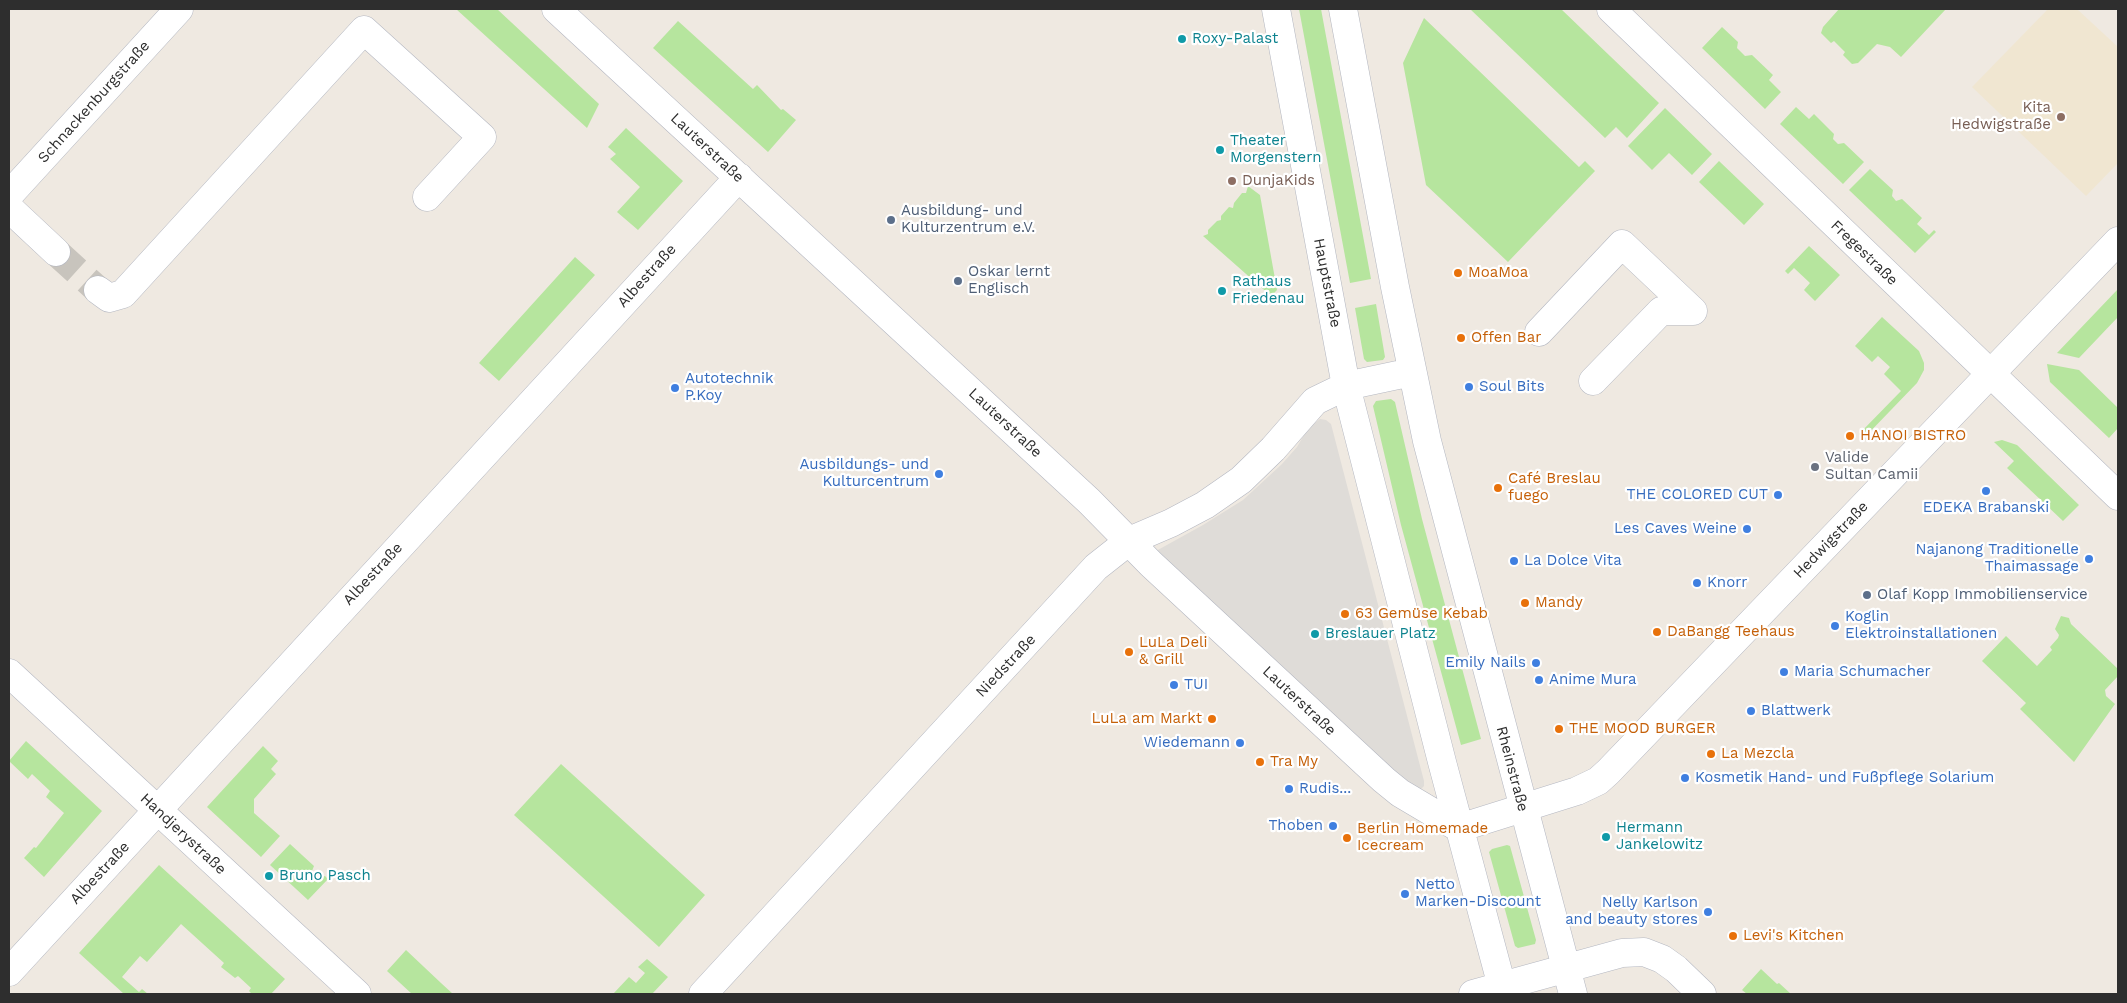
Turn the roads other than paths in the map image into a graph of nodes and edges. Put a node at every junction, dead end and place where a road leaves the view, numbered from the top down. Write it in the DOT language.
graph roads {
  1 [pos="180,9"];
  2 [pos="556,9"];
  3 [pos="1276,9"];
  4 [pos="1342,9"];
  5 [pos="1611,9"];
  6 [pos="739,177"];
  7 [pos="9,195"];
  8 [pos="427,197"];
  9 [pos="9,208"];
  10 [pos="2118,240"];
  11 [pos="56,252"];
  12 [pos="98,290"];
  13 [pos="1539,332"];
  14 [pos="1412,372"];
  15 [pos="1990,373"];
  16 [pos="1593,381"];
  17 [pos="1346,386"];
  18 [pos="2118,496"];
  19 [pos="1129,541"];
  20 [pos="9,674"];
  21 [pos="1523,809"];
  22 [pos="157,810"];
  23 [pos="1459,828"];
  24 [pos="1566,968"];
  25 [pos="9,972"];
  26 [pos="1503,990"];
  27 [pos="357,994"];
  28 [pos="703,994"];
  29 [pos="1473,994"];
  30 [pos="1573,994"];
  31 [pos="1702,994"];
  1 -- 7 [label="street, Schnackenburgstraße"];
  2 -- 6 [label="street, Lauterstraße"];
  3 -- 17 [label="street, Hauptstraße"];
  4 -- 14 [label="street"];
  5 -- 15 [label="street, Fregestraße"];
  6 -- 19 [label="street, Lauterstraße"];
  6 -- 22 [label="street, Albestraße"];
  8 -- 12 [label="street"];
  9 -- 11 [label="street"];
  10 -- 15 [label="street, Hedwigstraße"];
  13 -- 16 [label="street"];
  14 -- 17 [label="street, Niedstraße"];
  14 -- 21 [label="street, Rheinstraße"];
  15 -- 18 [label="street, Fregestraße"];
  15 -- 21 [label="street, Hedwigstraße"];
  17 -- 19 [label="street, Niedstraße"];
  17 -- 23 [label="street, Hauptstraße"];
  19 -- 23 [label="street, Lauterstraße"];
  19 -- 28 [label="street, Niedstraße"];
  20 -- 22 [label="street, Handjerystraße"];
  21 -- 23 [label="street, Hedwigstraße"];
  21 -- 24 [label="street, Rheinstraße"];
  22 -- 25 [label="street, Albestraße"];
  22 -- 27 [label="street, Handjerystraße"];
  23 -- 26 [label="street"];
  24 -- 26 [label="street"];
  24 -- 30 [label="street, Rheinstraße"];
  24 -- 31 [label="street"];
  26 -- 29 [label="street"];
}
